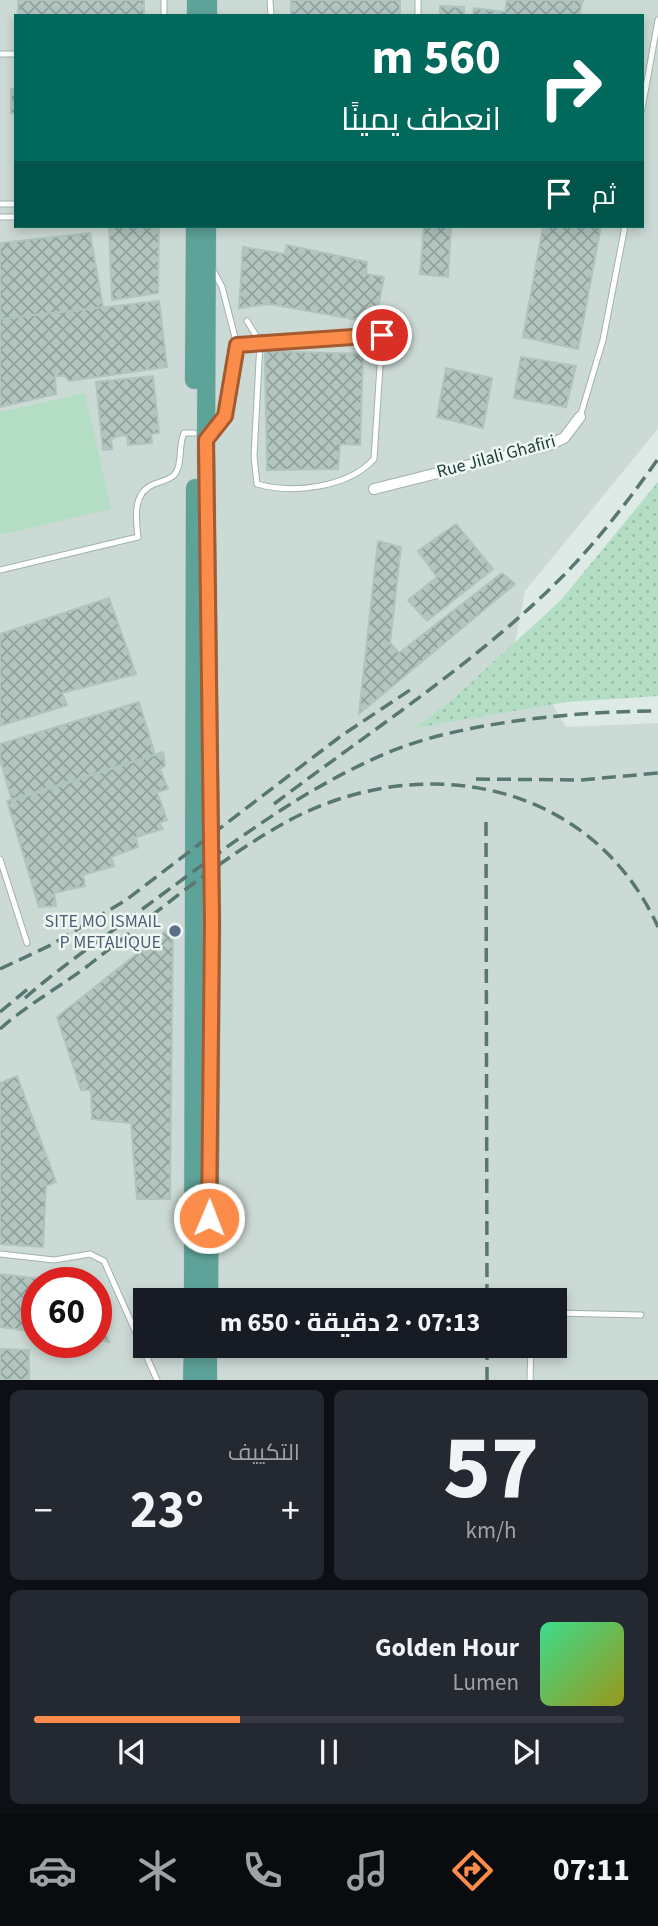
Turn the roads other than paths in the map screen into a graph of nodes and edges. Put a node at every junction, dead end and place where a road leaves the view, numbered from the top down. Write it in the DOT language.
graph roads {
  1 [pos="658,20"];
  2 [pos="644,98"];
  3 [pos="195,228"];
  4 [pos="207,228"];
  5 [pos="625,228"];
  6 [pos="207,257"];
  7 [pos="247,321"];
  8 [pos="260,342"];
  9 [pos="237,345"];
  10 [pos="580,417"];
  11 [pos="200,437"];
  12 [pos="374,489"];
  13 [pos="0,570"];
  14 [pos="0,859"];
  15 [pos="27,943"];
  16 [pos="0,1254"];
  17 [pos="193,1288"];
  18 [pos="209,1288"];
  19 [pos="567,1313"];
  20 [pos="641,1315"];
  21 [pos="193,1358"];
  22 [pos="208,1358"];
  23 [pos="531,1358"];
  24 [pos="157,1380"];
  25 [pos="192,1380"];
  26 [pos="208,1380"];
  27 [pos="530,1380"];
  1 -- 2 [label="lane"];
  3 -- 11 [label="main road"];
  4 -- 6 [label="main road"];
  5 -- 10 [label="lane, Rue Jilali Ghafiri"];
  6 -- 9 [label="lane"];
  6 -- 11 [label="main road"];
  7 -- 8 [label="lane"];
  8 -- 8 [label="lane"];
  8 -- 9 [label="lane"];
  9 -- 11 [label="lane"];
  10 -- 12 [label="street, Rue Jilali Ghafiri"];
  11 -- 13 [label="lane"];
  11 -- 17 [label="main road"];
  11 -- 18 [label="main road"];
  14 -- 15 [label="lane"];
  16 -- 24 [label="lane"];
  19 -- 20 [label="lane"];
  21 -- 25 [label="main road"];
  22 -- 26 [label="main road"];
  23 -- 27 [label="lane"];
}
